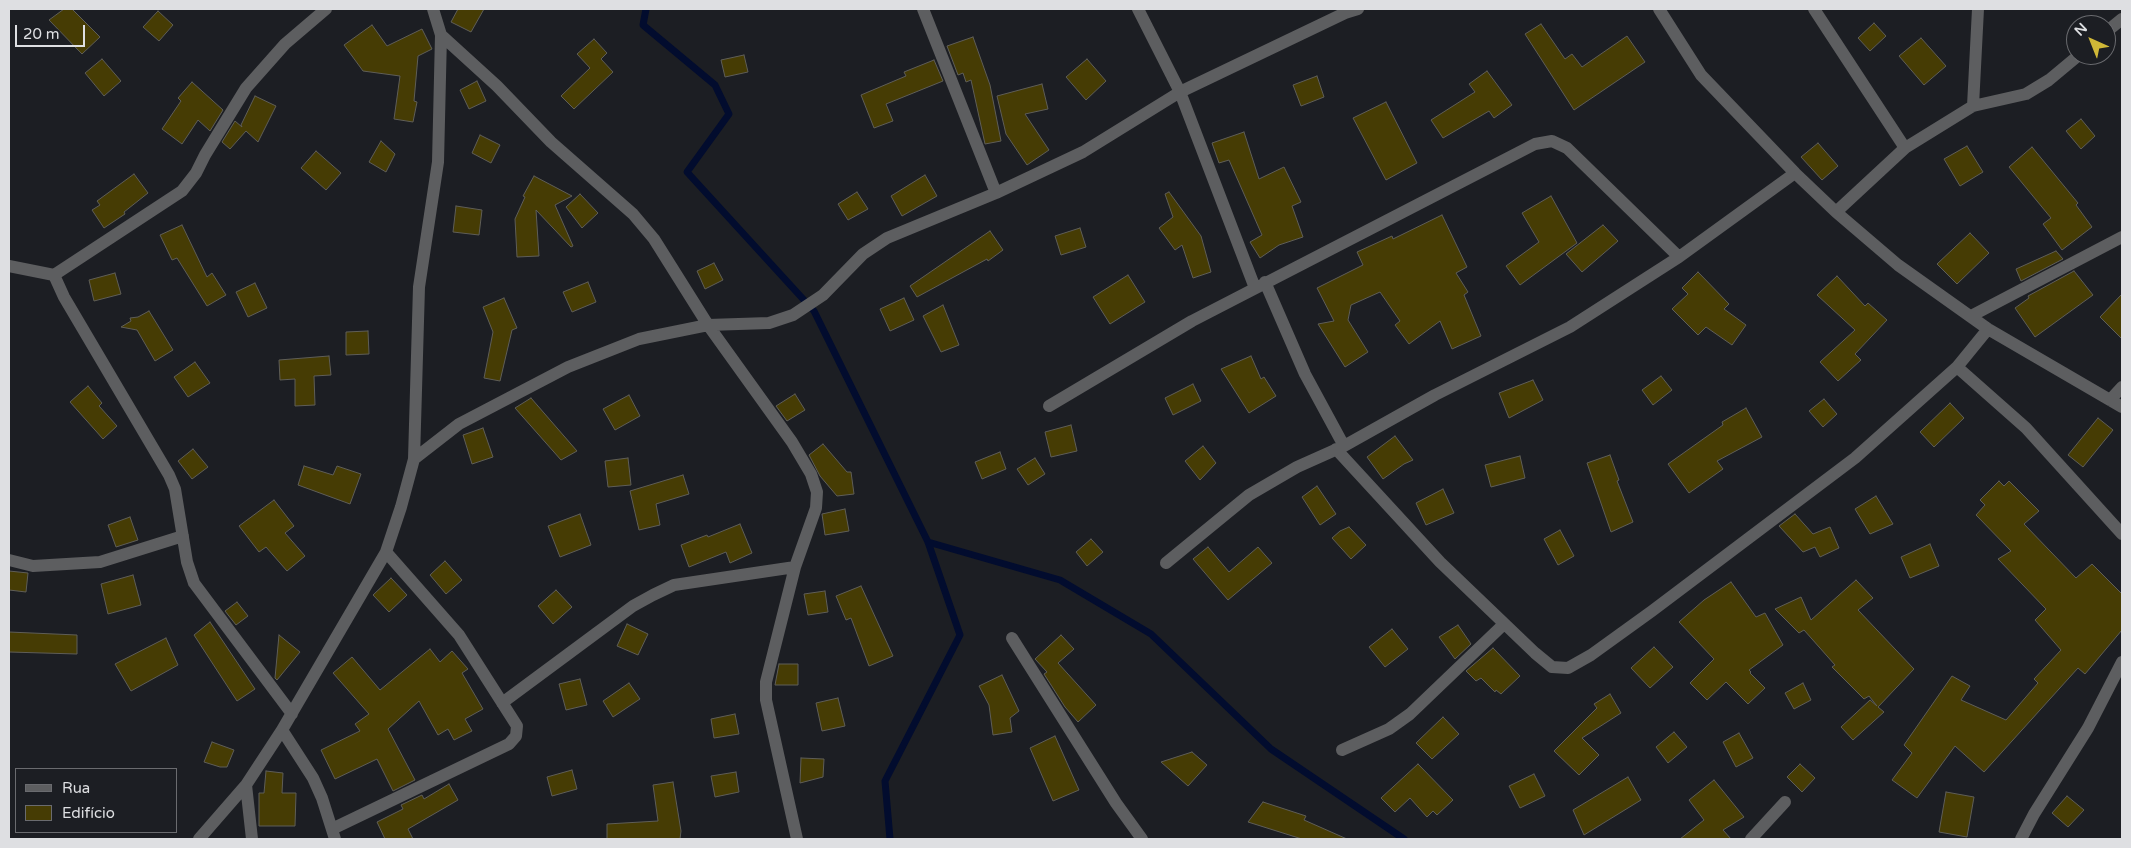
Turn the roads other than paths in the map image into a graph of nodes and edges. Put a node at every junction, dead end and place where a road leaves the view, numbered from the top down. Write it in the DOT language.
graph roads {
  1 [pos="326,9"];
  2 [pos="433,9"];
  3 [pos="924,9"];
  4 [pos="1138,9"];
  5 [pos="1358,9"];
  6 [pos="1659,9"];
  7 [pos="1814,9"];
  8 [pos="1978,9"];
  9 [pos="1344,11"];
  10 [pos="441,35"];
  11 [pos="2067,65"];
  12 [pos="1180,92"];
  13 [pos="1973,106"];
  14 [pos="1905,148"];
  15 [pos="1795,173"];
  16 [pos="996,193"];
  17 [pos="1836,212"];
  18 [pos="2122,237"];
  19 [pos="1679,257"];
  20 [pos="9,266"];
  21 [pos="54,275"];
  22 [pos="1260,285"];
  23 [pos="1971,316"];
  24 [pos="708,324"];
  25 [pos="1988,329"];
  26 [pos="1957,367"];
  27 [pos="2122,387"];
  28 [pos="2110,400"];
  29 [pos="1049,406"];
  30 [pos="2122,407"];
  31 [pos="1340,447"];
  32 [pos="414,459"];
  33 [pos="2122,534"];
  34 [pos="183,536"];
  35 [pos="386,552"];
  36 [pos="9,560"];
  37 [pos="1166,563"];
  38 [pos="795,567"];
  39 [pos="1504,624"];
  40 [pos="1012,638"];
  41 [pos="2122,662"];
  42 [pos="502,703"];
  43 [pos="292,714"];
  44 [pos="282,730"];
  45 [pos="1342,750"];
  46 [pos="246,785"];
  47 [pos="1785,802"];
  48 [pos="333,834"];
  49 [pos="199,839"];
  50 [pos="252,839"];
  51 [pos="797,839"];
  52 [pos="1142,839"];
  53 [pos="1751,839"];
  54 [pos="2021,839"];
  1 -- 21 [label="street"];
  2 -- 10 [label="street"];
  3 -- 16 [label="street"];
  4 -- 12 [label="street"];
  5 -- 9 [label="street"];
  6 -- 15 [label="street"];
  7 -- 14 [label="street"];
  8 -- 13 [label="street"];
  9 -- 12 [label="street"];
  10 -- 24 [label="street"];
  10 -- 32 [label="street"];
  11 -- 13 [label="street"];
  12 -- 16 [label="street"];
  12 -- 22 [label="street"];
  13 -- 14 [label="street"];
  14 -- 17 [label="street"];
  15 -- 17 [label="street"];
  15 -- 19 [label="street"];
  16 -- 24 [label="street"];
  17 -- 23 [label="street"];
  18 -- 23 [label="street"];
  19 -- 22 [label="street"];
  19 -- 31 [label="street"];
  20 -- 21 [label="street"];
  21 -- 34 [label="street"];
  22 -- 29 [label="street"];
  22 -- 31 [label="street"];
  23 -- 25 [label="street"];
  24 -- 32 [label="street"];
  24 -- 38 [label="street"];
  25 -- 26 [label="street"];
  25 -- 28 [label="street"];
  26 -- 33 [label="street"];
  26 -- 39 [label="street"];
  27 -- 28 [label="street"];
  28 -- 30 [label="street"];
  31 -- 37 [label="street"];
  31 -- 39 [label="street"];
  32 -- 35 [label="street"];
  34 -- 36 [label="street"];
  34 -- 43 [label="street"];
  35 -- 42 [label="street"];
  35 -- 43 [label="street"];
  38 -- 42 [label="street"];
  38 -- 51 [label="street"];
  39 -- 45 [label="street"];
  40 -- 52 [label="street"];
  41 -- 54 [label="street"];
  42 -- 48 [label="street"];
  43 -- 44 [label="street"];
  44 -- 46 [label="street"];
  44 -- 48 [label="street"];
  46 -- 49 [label="street"];
  46 -- 50 [label="street"];
  47 -- 53 [label="street"];
}
